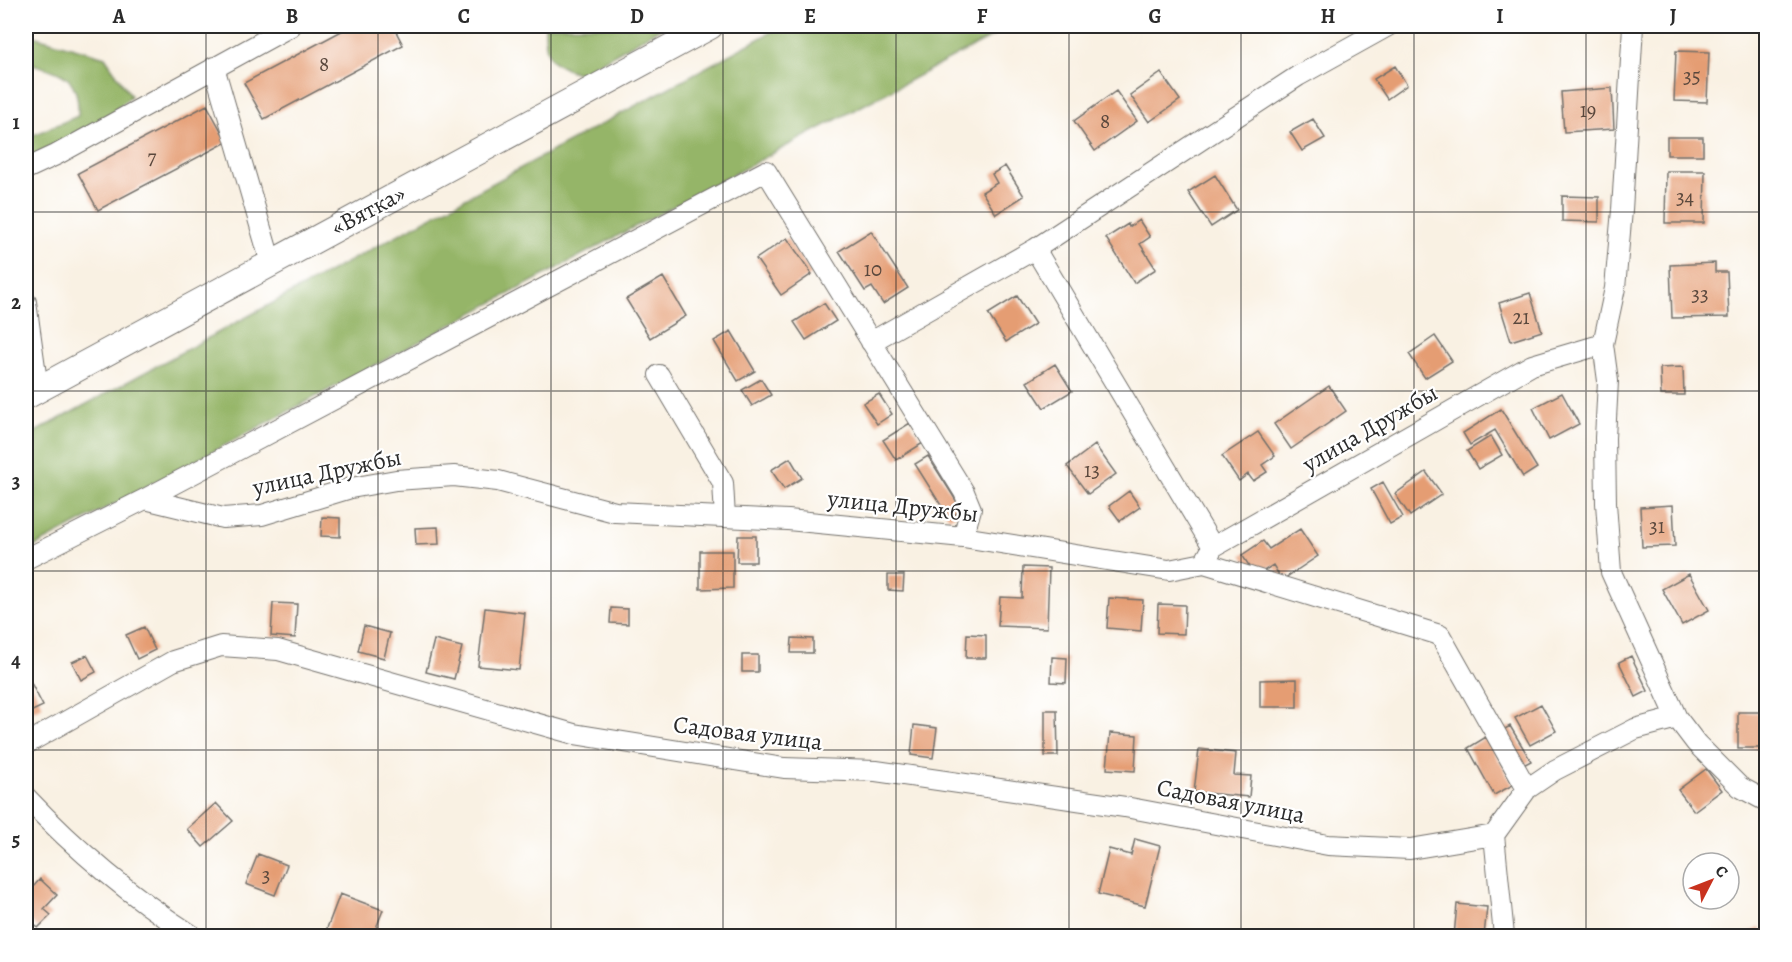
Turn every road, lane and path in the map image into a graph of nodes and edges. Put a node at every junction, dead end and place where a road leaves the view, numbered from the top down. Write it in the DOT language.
graph roads {
  1 [pos="291,26"];
  2 [pos="710,26"];
  3 [pos="1388,26"];
  4 [pos="1633,26"];
  5 [pos="214,67"];
  6 [pos="26,169"];
  7 [pos="1035,249"];
  8 [pos="271,263"];
  9 [pos="26,302"];
  10 [pos="872,342"];
  11 [pos="1604,344"];
  12 [pos="659,375"];
  13 [pos="32,392"];
  14 [pos="145,499"];
  15 [pos="725,517"];
  16 [pos="963,537"];
  17 [pos="1209,555"];
  18 [pos="26,559"];
  19 [pos="1677,718"];
  20 [pos="26,744"];
  21 [pos="1527,789"];
  22 [pos="26,797"];
  23 [pos="1767,801"];
  24 [pos="1494,835"];
  25 [pos="193,936"];
  26 [pos="1504,936"];
  1 -- 5 [label="street"];
  2 -- 8 [label="main road, «Вятка»"];
  3 -- 7 [label="street"];
  4 -- 11 [label="street"];
  5 -- 6 [label="street"];
  5 -- 8 [label="street"];
  7 -- 10 [label="street"];
  7 -- 17 [label="street"];
  8 -- 13 [label="main road, «Вятка»"];
  9 -- 13 [label="street"];
  10 -- 14 [label="street"];
  10 -- 16 [label="street"];
  11 -- 17 [label="street, улица Дружбы"];
  11 -- 19 [label="street"];
  12 -- 15 [label="street"];
  14 -- 15 [label="street, улица Дружбы"];
  14 -- 18 [label="street"];
  15 -- 16 [label="street, улица Дружбы"];
  16 -- 17 [label="street, улица Дружбы"];
  17 -- 21 [label="street"];
  19 -- 21 [label="street"];
  19 -- 23 [label="street"];
  20 -- 24 [label="street, Садовая улица"];
  21 -- 24 [label="street"];
  22 -- 25 [label="street"];
  24 -- 26 [label="street"];
}
